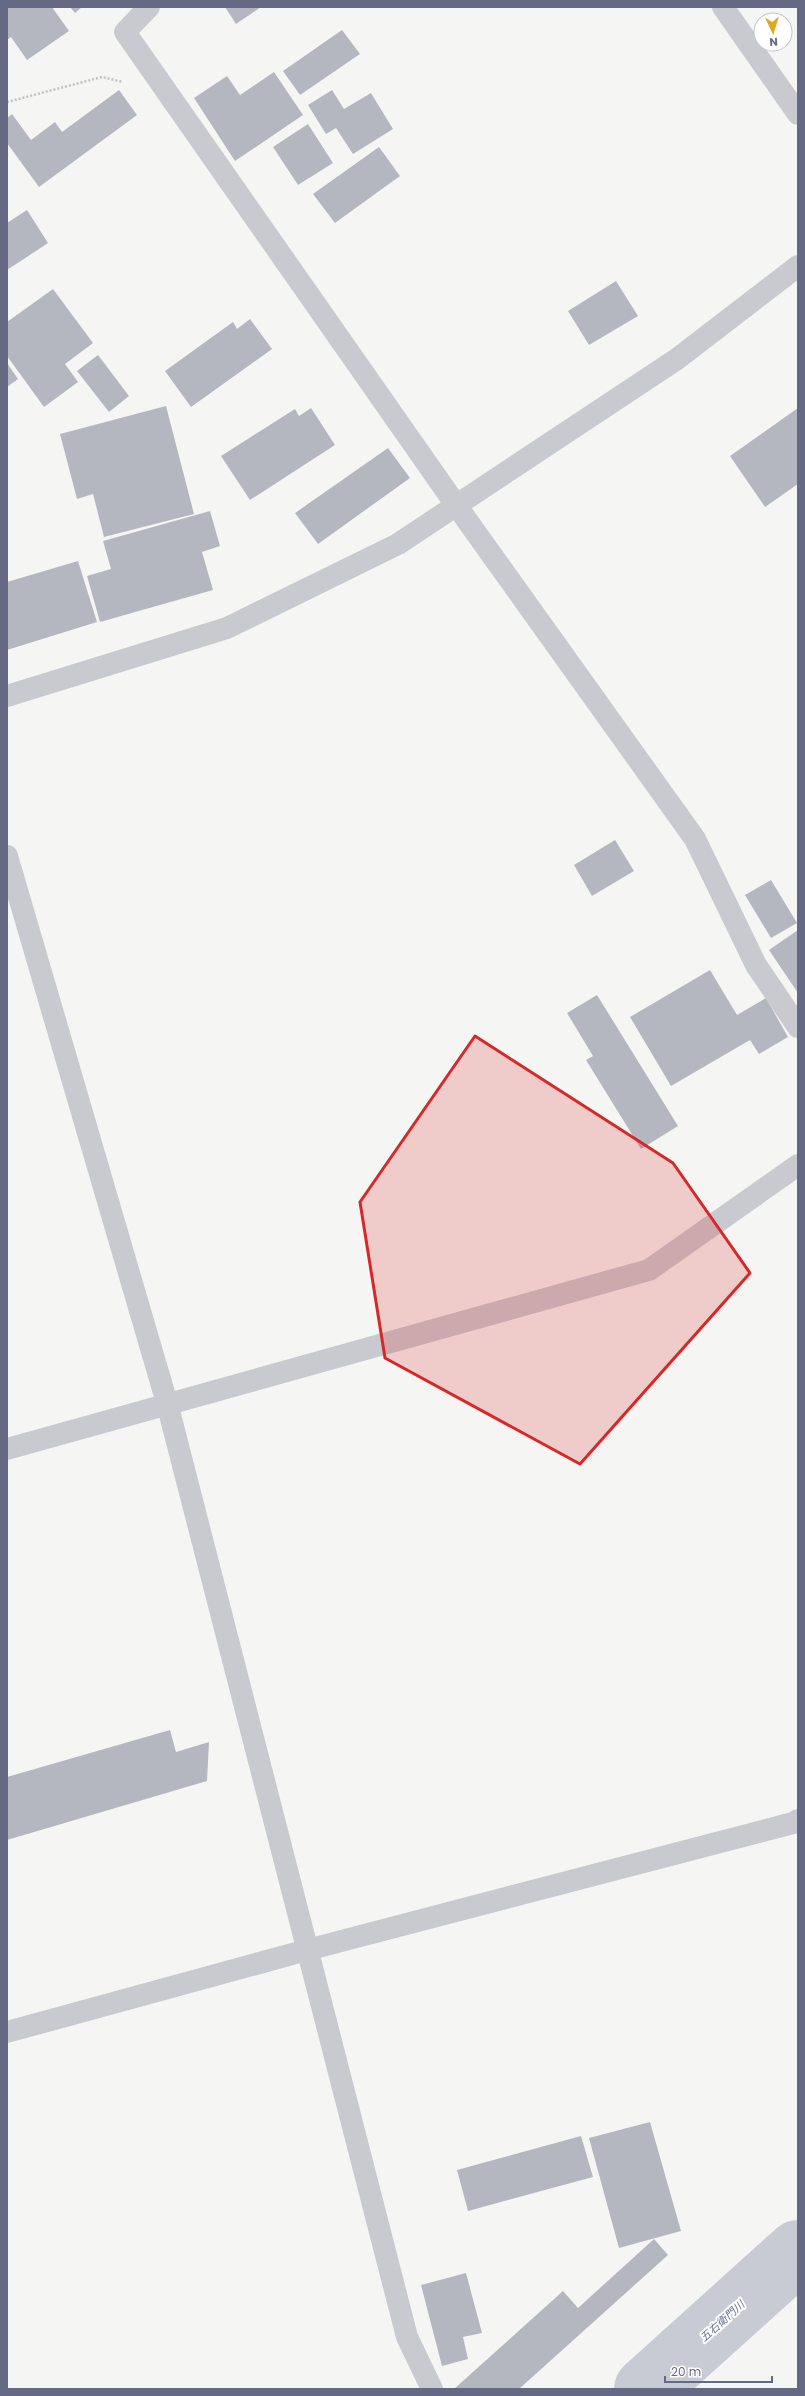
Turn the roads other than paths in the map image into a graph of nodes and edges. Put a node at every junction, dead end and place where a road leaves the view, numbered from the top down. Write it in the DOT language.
graph roads {
  1 [pos="149,7"];
  2 [pos="723,7"];
  3 [pos="798,114"];
  4 [pos="798,266"];
  5 [pos="456,506"];
  6 [pos="7,696"];
  7 [pos="7,856"];
  8 [pos="798,1027"];
  9 [pos="798,1165"];
  10 [pos="166,1403"];
  11 [pos="7,1448"];
  12 [pos="798,1820"];
  13 [pos="307,1950"];
  14 [pos="7,2032"];
  15 [pos="432,2389"];
  1 -- 5 [label="street"];
  2 -- 3 [label="street"];
  4 -- 5 [label="street"];
  5 -- 6 [label="street"];
  5 -- 8 [label="street"];
  7 -- 10 [label="street"];
  9 -- 10 [label="street"];
  10 -- 11 [label="street"];
  10 -- 13 [label="street"];
  12 -- 13 [label="street"];
  13 -- 14 [label="street"];
  13 -- 15 [label="street"];
}
